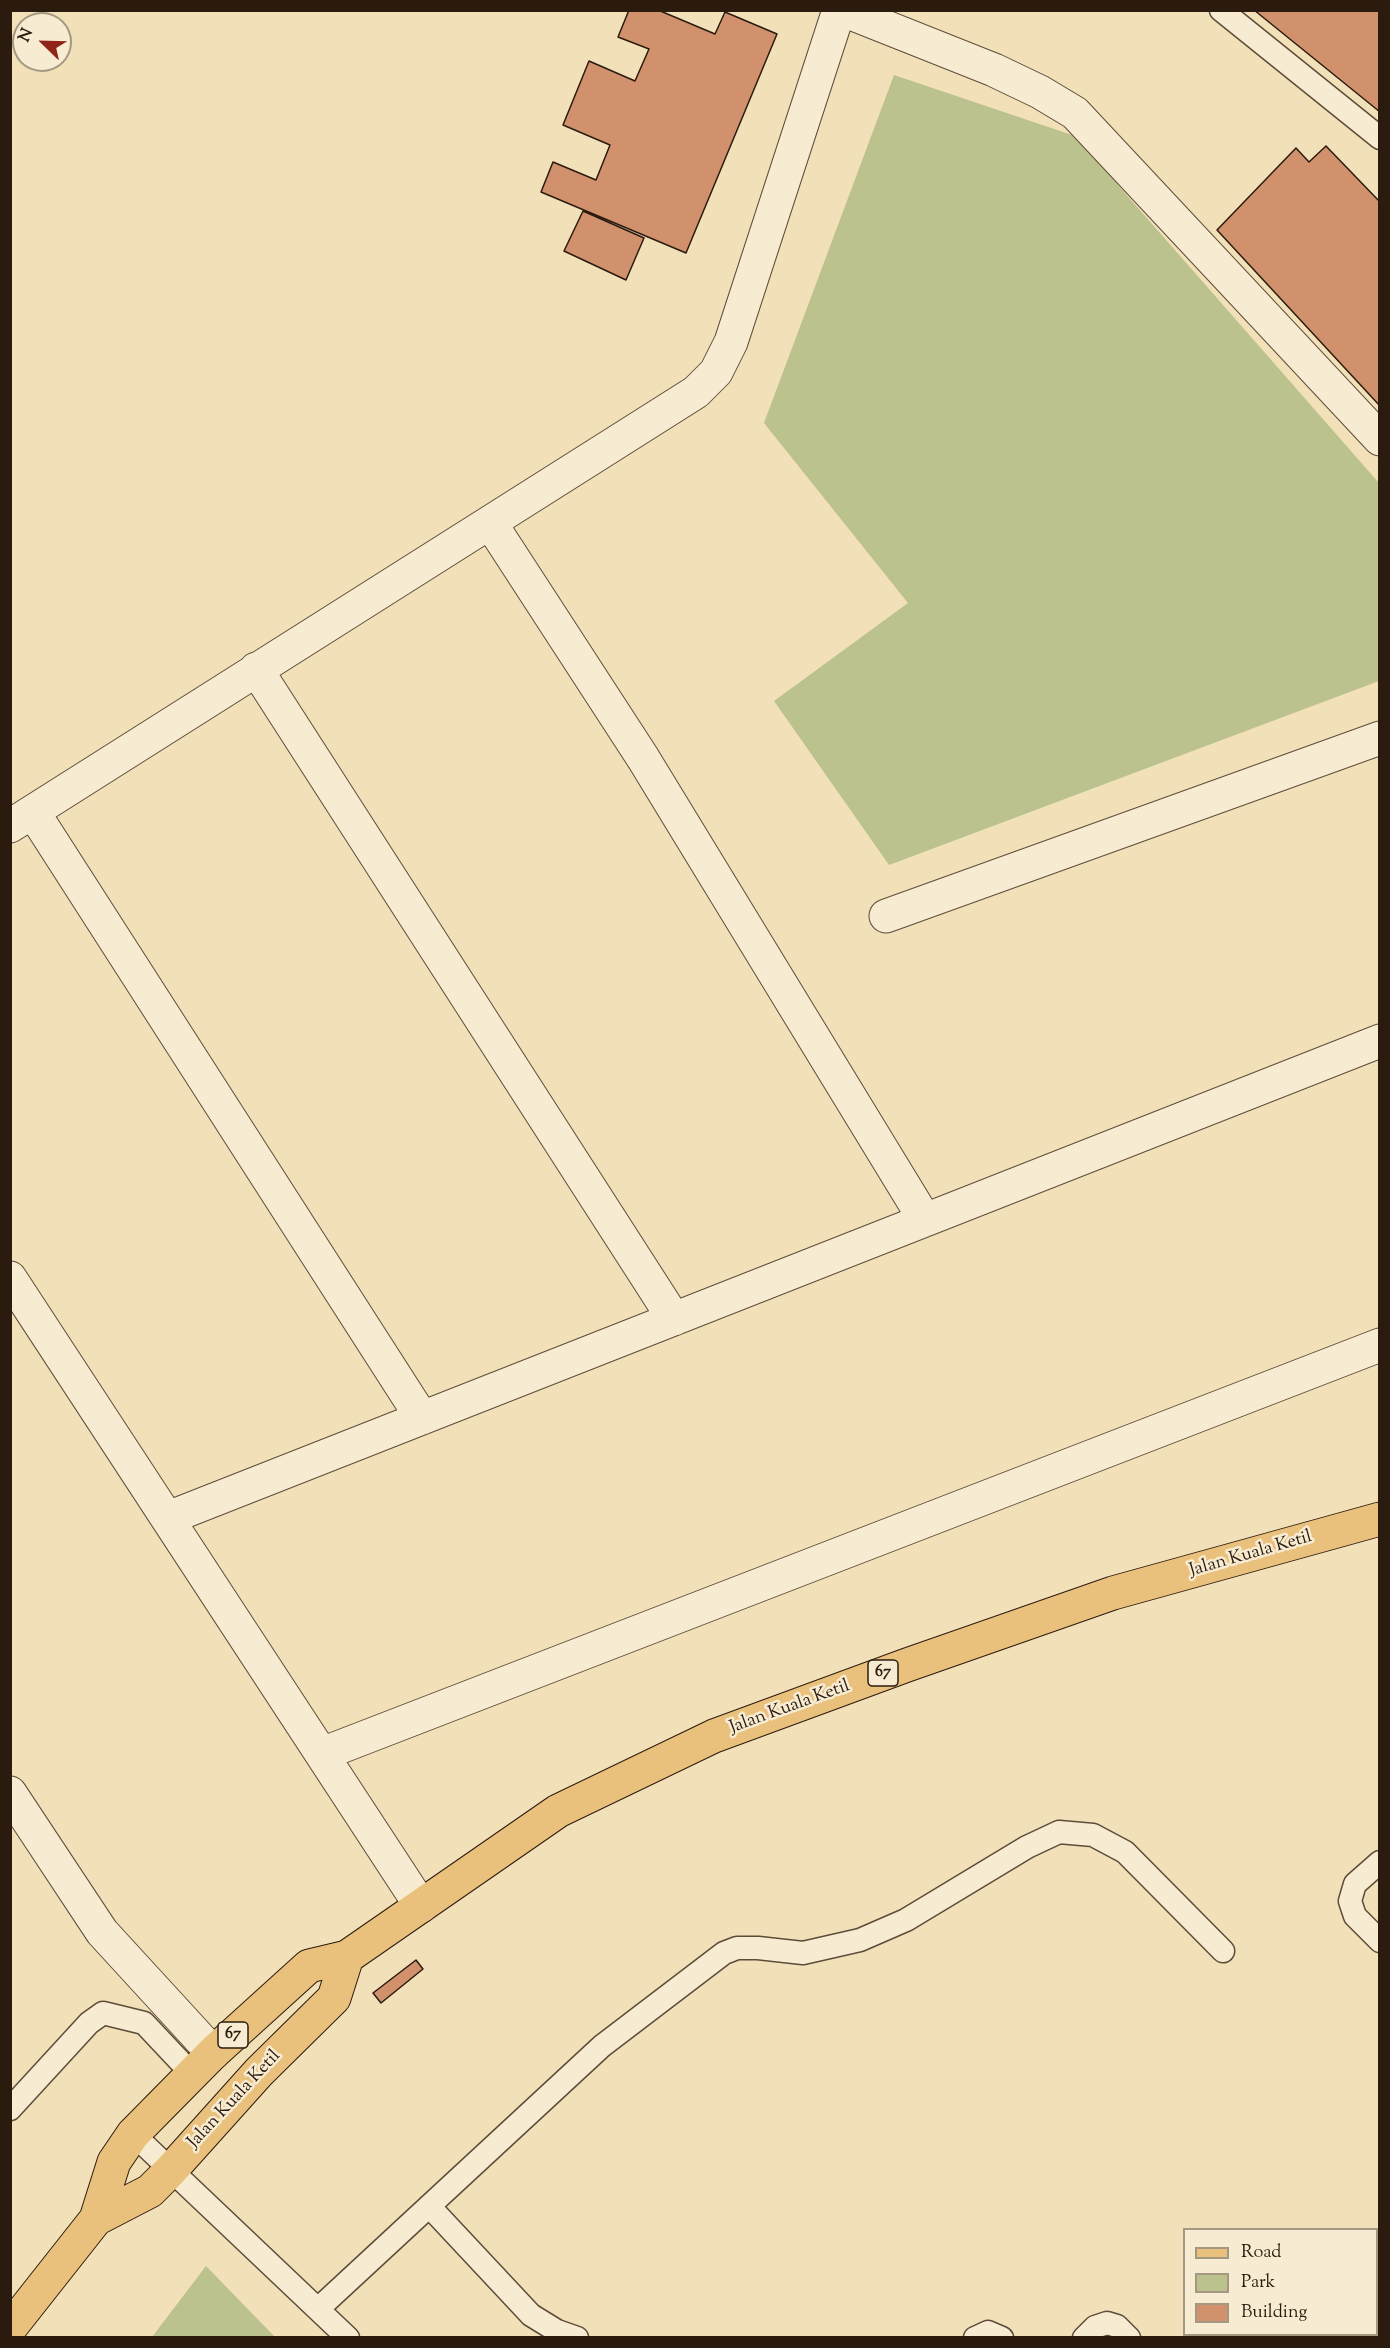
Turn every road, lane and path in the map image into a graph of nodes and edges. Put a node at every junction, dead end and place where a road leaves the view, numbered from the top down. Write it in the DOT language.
graph roads {
  1 [pos="841,10"];
  2 [pos="1221,10"];
  3 [pos="1380,138"];
  4 [pos="1380,440"];
  5 [pos="491,524"];
  6 [pos="256,669"];
  7 [pos="1380,738"];
  8 [pos="22,819"];
  9 [pos="886,916"];
  10 [pos="1380,1041"];
  11 [pos="925,1220"];
  12 [pos="10,1278"];
  13 [pos="674,1318"];
  14 [pos="1380,1345"];
  15 [pos="422,1418"];
  16 [pos="168,1518"];
  17 [pos="1380,1519"];
  18 [pos="322,1754"];
  19 [pos="10,1793"];
  20 [pos="1380,1862"];
  21 [pos="421,1906"];
  22 [pos="1380,1941"];
  23 [pos="1223,1951"];
  24 [pos="347,1957"];
  25 [pos="202,2063"];
  26 [pos="10,2109"];
  27 [pos="133,2134"];
  28 [pos="171,2170"];
  29 [pos="429,2206"];
  30 [pos="96,2219"];
  31 [pos="319,2308"];
  32 [pos="10,2328"];
  33 [pos="348,2337"];
  34 [pos="577,2337"];
  35 [pos="975,2337"];
  36 [pos="1002,2337"];
  37 [pos="1084,2337"];
  38 [pos="1129,2337"];
  1 -- 4 [label="street"];
  1 -- 5 [label="street"];
  2 -- 3 [label="lane"];
  5 -- 6 [label="street"];
  5 -- 11 [label="street"];
  6 -- 8 [label="street"];
  6 -- 13 [label="street"];
  7 -- 9 [label="street"];
  8 -- 15 [label="street"];
  10 -- 11 [label="street"];
  11 -- 13 [label="street"];
  12 -- 16 [label="street"];
  13 -- 15 [label="street"];
  14 -- 18 [label="street"];
  15 -- 16 [label="street"];
  16 -- 18 [label="street"];
  17 -- 21 [label="main road, Jalan Kuala Ketil / 67"];
  18 -- 21 [label="street"];
  19 -- 25 [label="street"];
  20 -- 22 [label="lane"];
  21 -- 24 [label="main road, Jalan Kuala Ketil / 67"];
  23 -- 29 [label="lane"];
  24 -- 25 [label="main road, Jalan Kuala Ketil / 67"];
  24 -- 28 [label="main road, Jalan Kuala Ketil / 67"];
  25 -- 26 [label="lane"];
  25 -- 27 [label="main road, Jalan Kuala Ketil / 67"];
  27 -- 28 [label="lane"];
  27 -- 30 [label="main road, Jalan Kuala Ketil / 67"];
  28 -- 30 [label="main road, Jalan Kuala Ketil / 67"];
  28 -- 31 [label="lane"];
  29 -- 31 [label="lane"];
  29 -- 34 [label="lane"];
  30 -- 32 [label="main road, Jalan Kuala Ketil / 67"];
  31 -- 33 [label="lane"];
  35 -- 36 [label="lane"];
  37 -- 38 [label="lane"];
}
